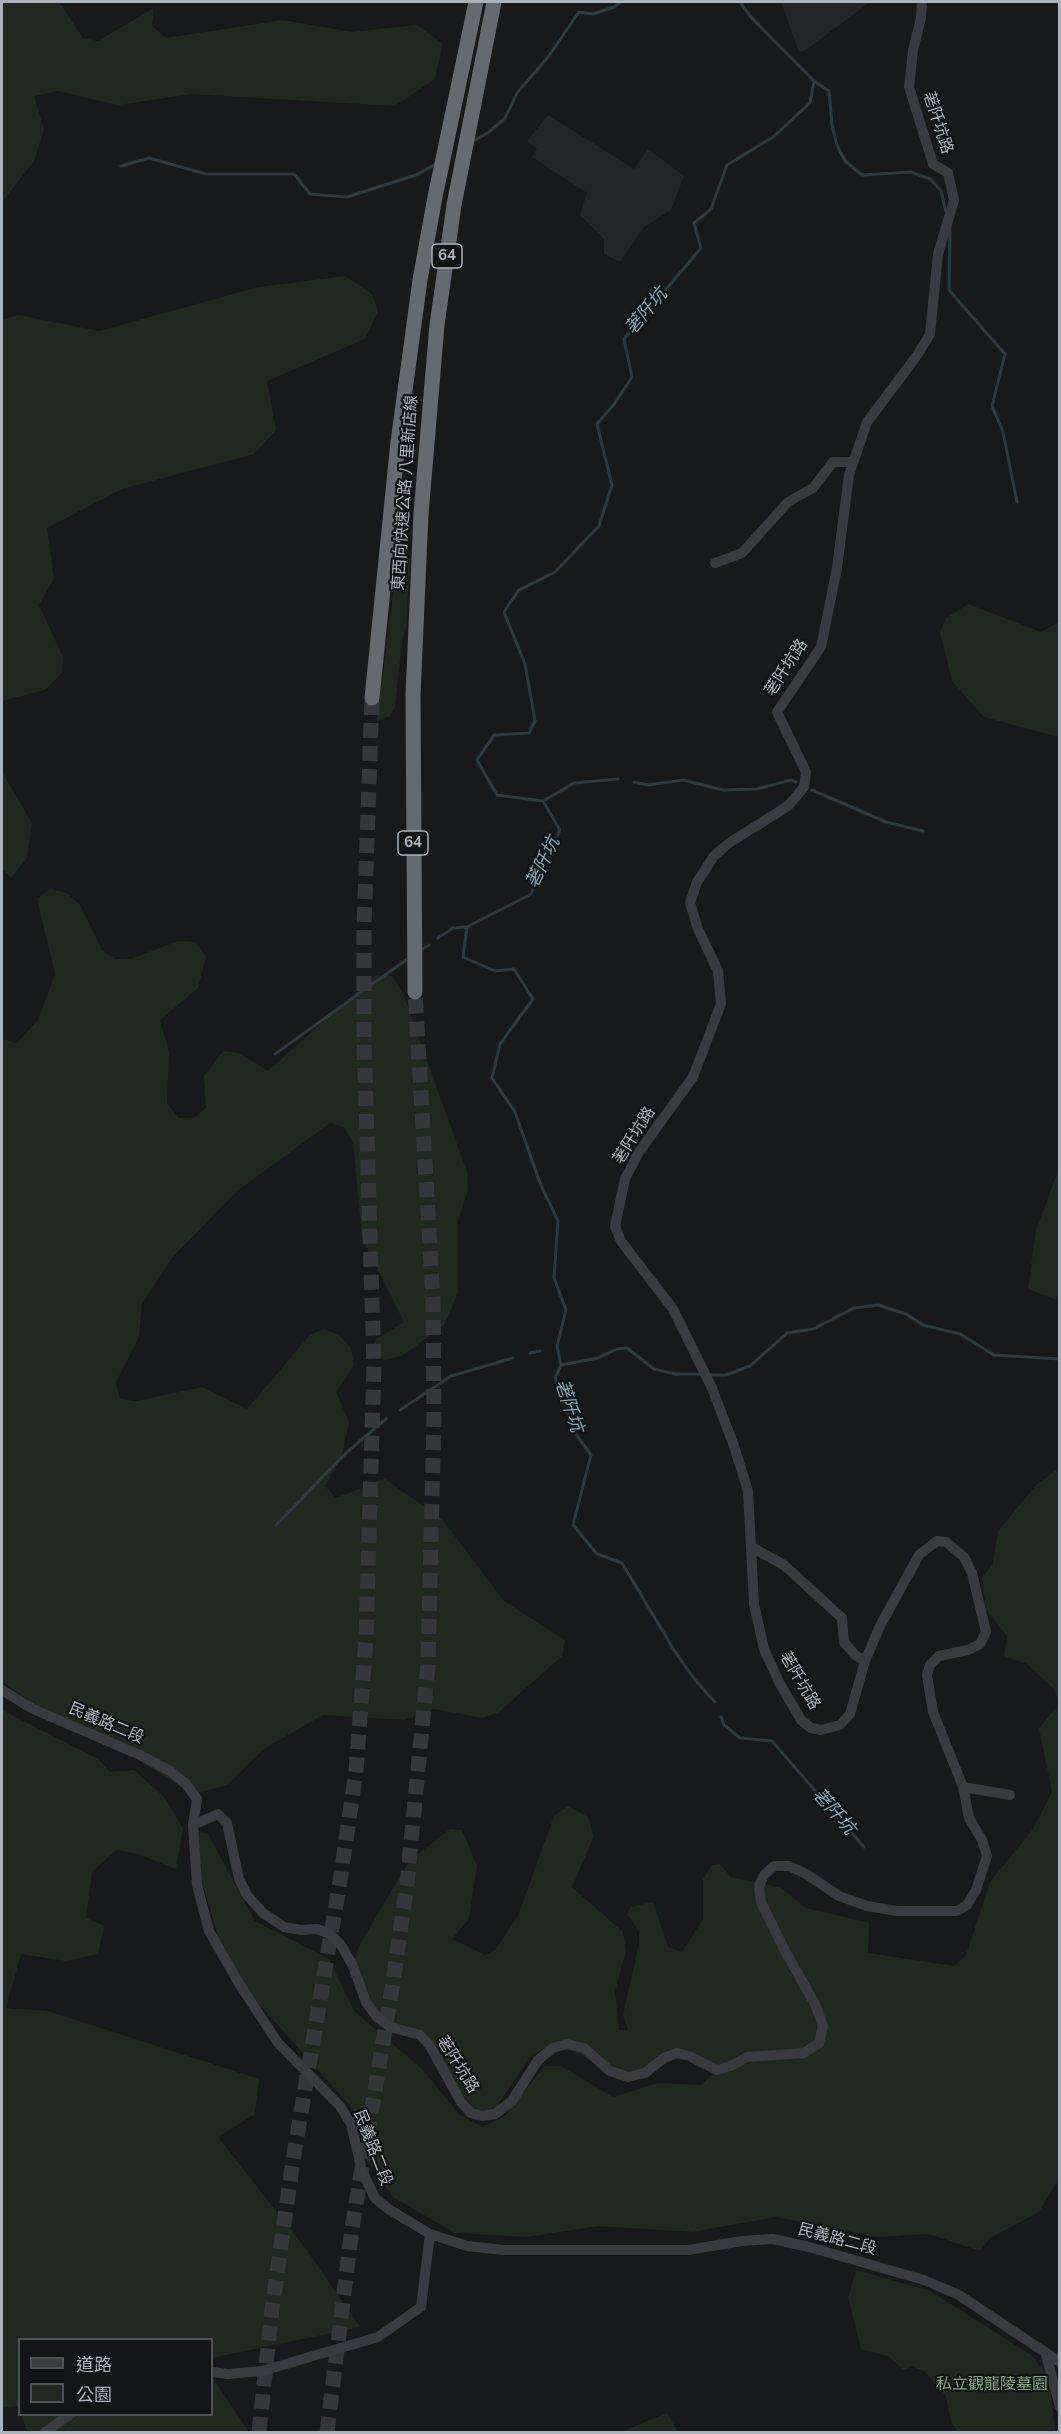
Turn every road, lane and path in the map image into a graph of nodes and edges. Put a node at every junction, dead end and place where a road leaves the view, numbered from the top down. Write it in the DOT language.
graph roads {
  1 [pos="477,2"];
  2 [pos="494,2"];
  3 [pos="922,2"];
  4 [pos="852,462"];
  5 [pos="715,563"];
  6 [pos="372,698"];
  7 [pos="416,992"];
  8 [pos="751,1547"];
  9 [pos="865,1661"];
  10 [pos="2,1690"];
  11 [pos="963,1787"];
  12 [pos="1010,1795"];
  13 [pos="193,1825"];
  14 [pos="430,2234"];
  15 [pos="1046,2355"];
  16 [pos="1059,2362"];
  17 [pos="213,2372"];
  18 [pos="1059,2408"];
  19 [pos="69,2416"];
  20 [pos="45,2433"];
  1 -- 6 [label="highway, 東西向快速公路 八里新店線 / 64"];
  2 -- 7 [label="highway, 東西向快速公路 八里新店線 / 64"];
  3 -- 4 [label="street, 荖阡坑路"];
  4 -- 5 [label="street"];
  4 -- 8 [label="street, 荖阡坑路"];
  8 -- 9 [label="street"];
  8 -- 9 [label="street, 荖阡坑路"];
  9 -- 11 [label="street, 荖阡坑路"];
  10 -- 13 [label="street, 民義路二段"];
  11 -- 12 [label="street"];
  11 -- 13 [label="street, 荖阡坑路"];
  13 -- 14 [label="street, 民義路二段"];
  14 -- 15 [label="street, 民義路二段"];
  14 -- 17 [label="street"];
  15 -- 16 [label="street, 民義路二段"];
  15 -- 18 [label="street"];
  19 -- 20 [label="street"];
}
